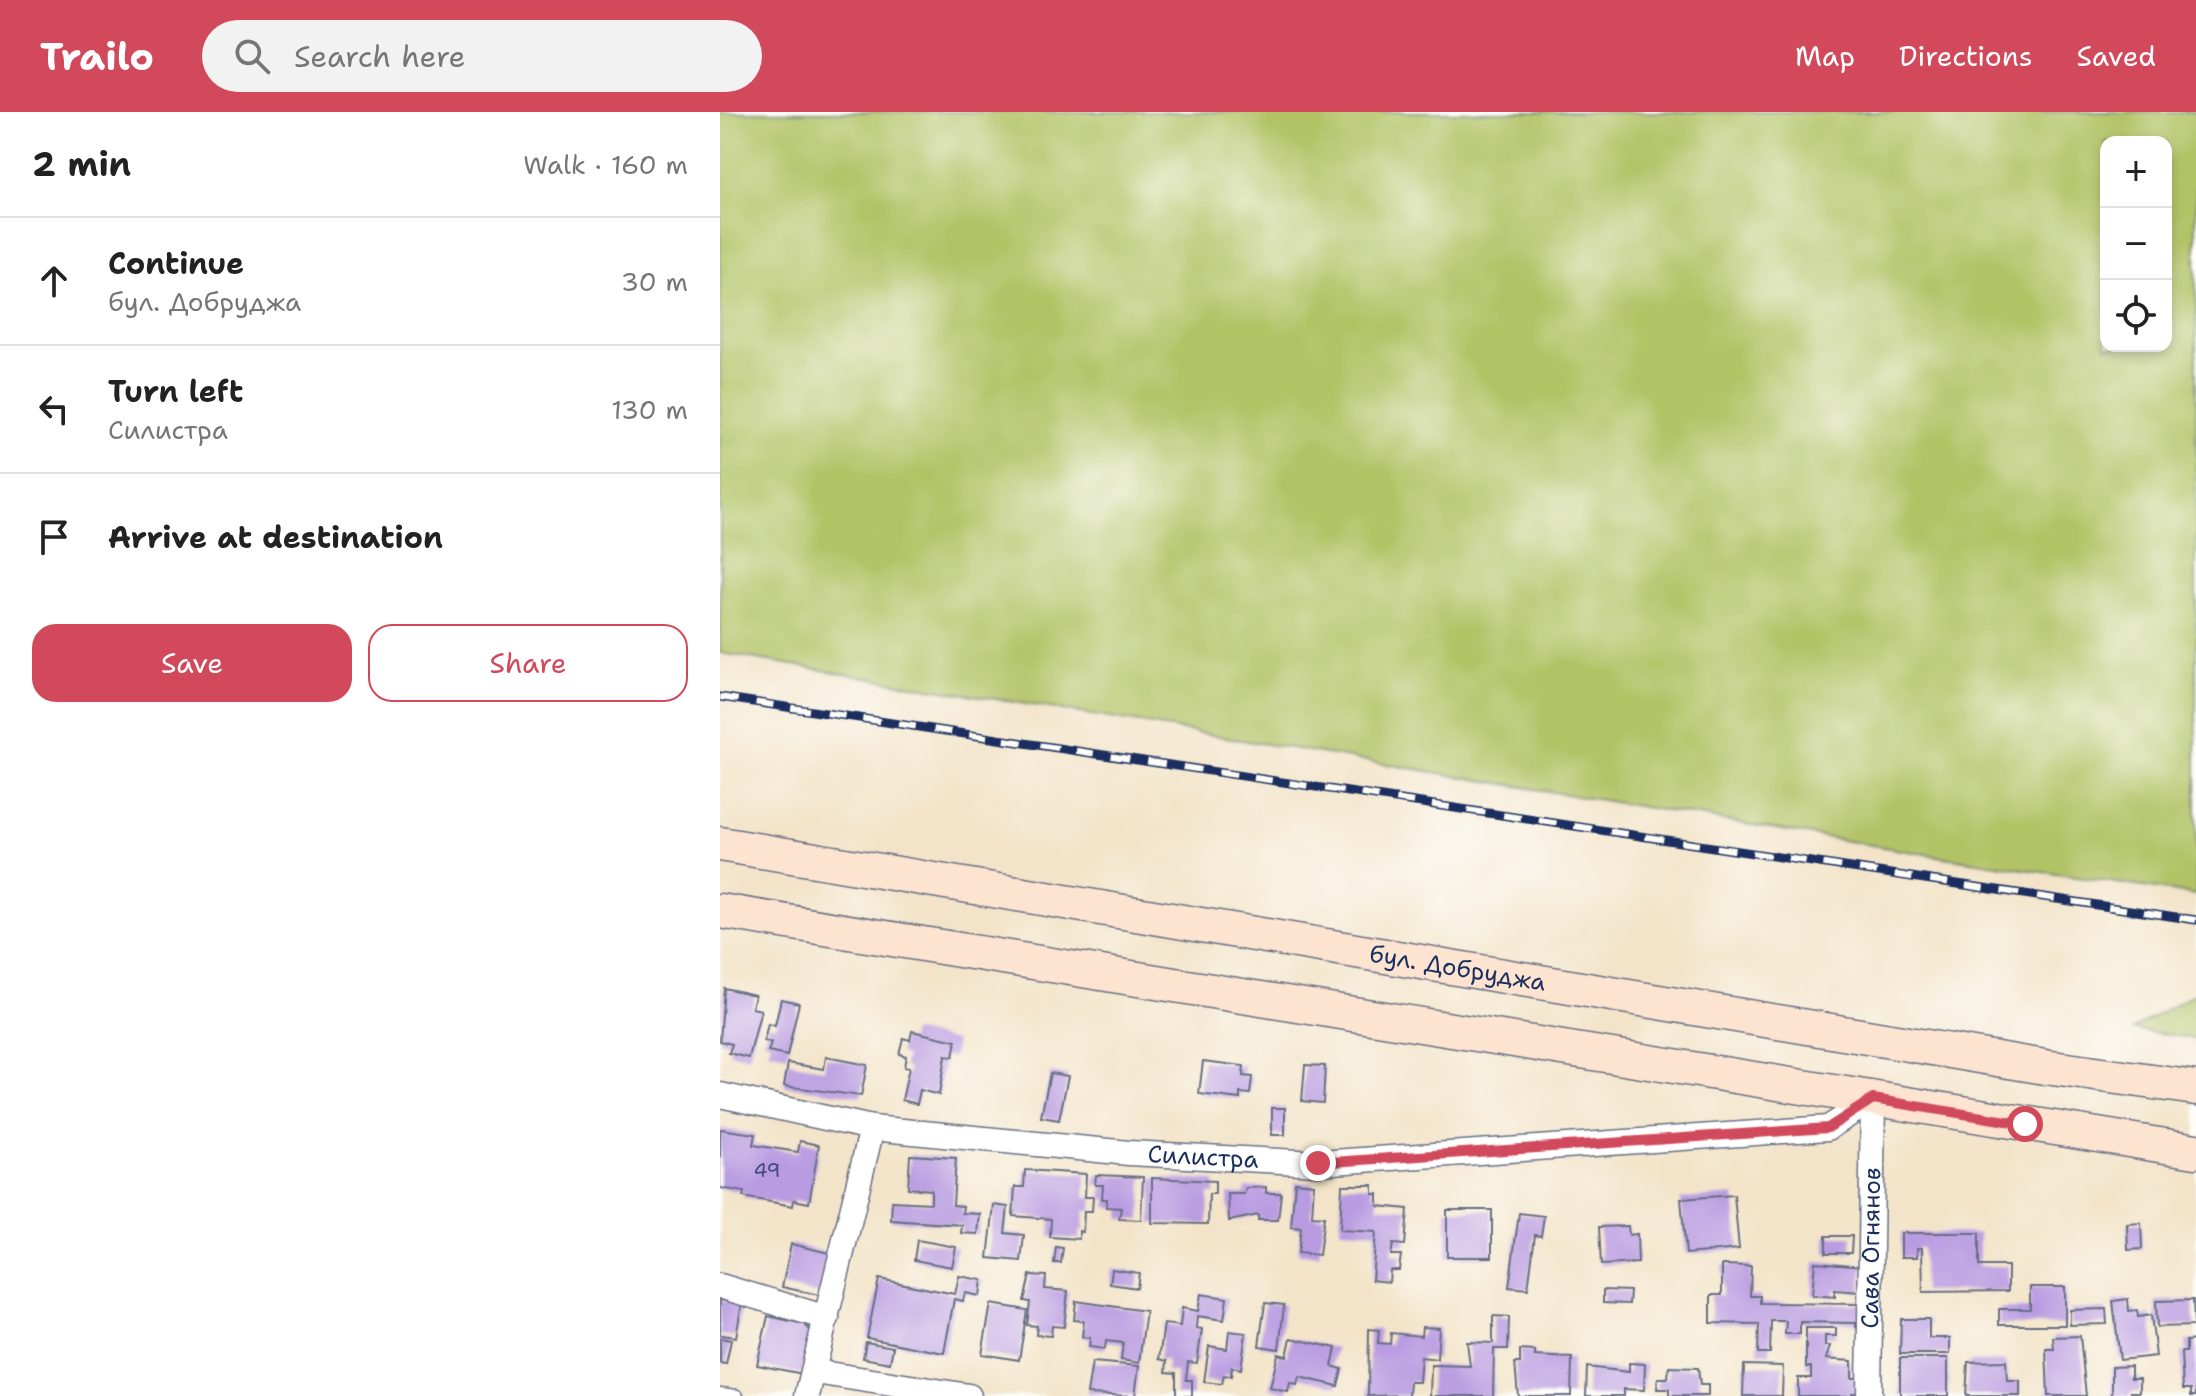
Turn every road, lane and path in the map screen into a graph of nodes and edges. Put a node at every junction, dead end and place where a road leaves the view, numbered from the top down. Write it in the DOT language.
graph roads {
  1 [pos="720,844"];
  2 [pos="720,911"];
  3 [pos="2196,1088"];
  4 [pos="720,1095"];
  5 [pos="1873,1099"];
  6 [pos="872,1128"];
  7 [pos="2196,1151"];
  8 [pos="720,1286"];
  9 [pos="827,1318"];
  10 [pos="815,1372"];
  11 [pos="720,1394"];
  12 [pos="737,1396"];
  13 [pos="807,1396"];
  14 [pos="969,1396"];
  15 [pos="1869,1396"];
  1 -- 3 [label="main road, бул. Добруджа"];
  2 -- 5 [label="main road"];
  4 -- 6 [label="street, Силистра"];
  5 -- 6 [label="street, Силистра"];
  5 -- 7 [label="main road"];
  5 -- 15 [label="street, Сава Огнянов"];
  6 -- 9 [label="street"];
  8 -- 9 [label="street"];
  9 -- 10 [label="street"];
  10 -- 13 [label="street"];
  10 -- 14 [label="street"];
  11 -- 12 [label="lane"];
}
